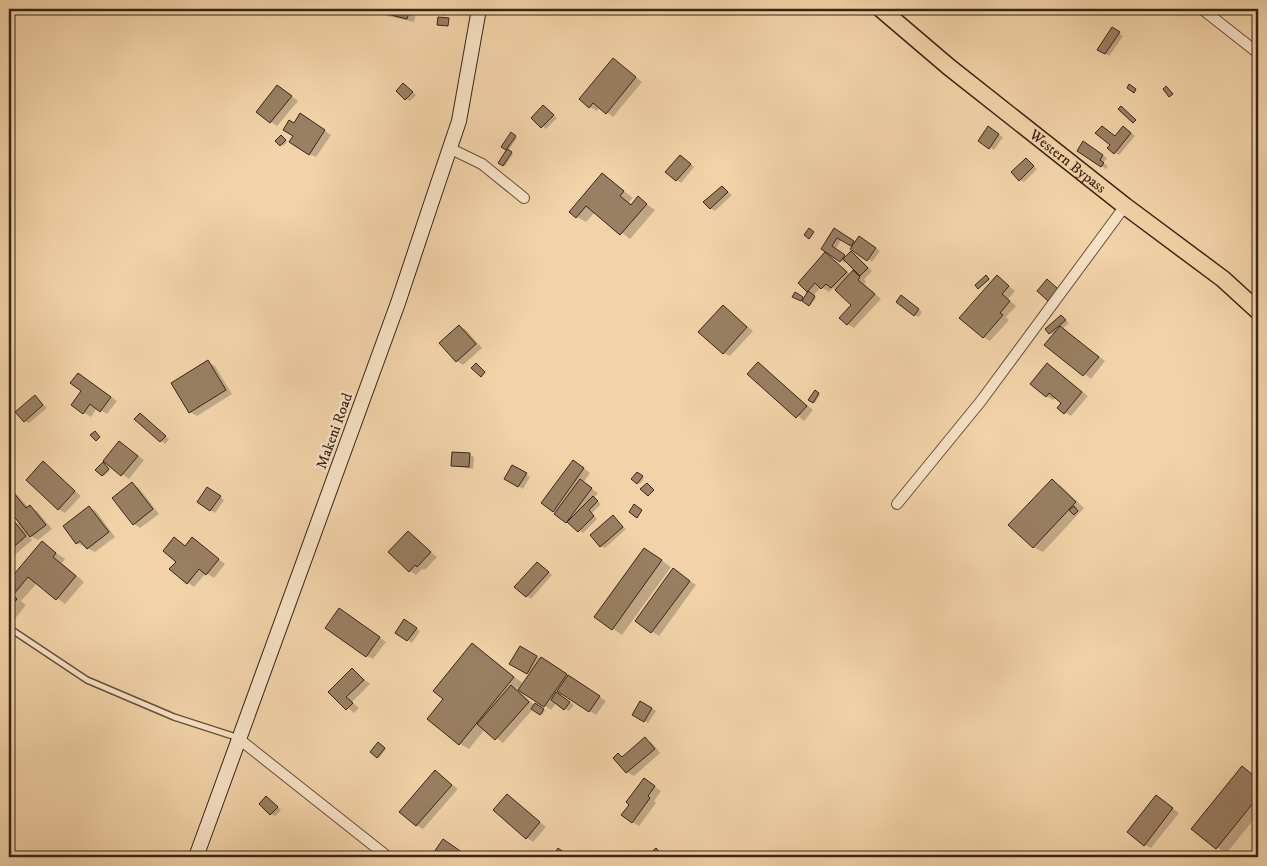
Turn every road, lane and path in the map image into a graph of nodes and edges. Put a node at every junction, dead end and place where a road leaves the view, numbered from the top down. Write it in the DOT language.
graph roads {
  1 [pos="479,9"];
  2 [pos="881,9"];
  3 [pos="1202,9"];
  4 [pos="1258,53"];
  5 [pos="450,148"];
  6 [pos="524,198"];
  7 [pos="1125,206"];
  8 [pos="1258,311"];
  9 [pos="897,504"];
  10 [pos="9,628"];
  11 [pos="239,739"];
  12 [pos="196,857"];
  13 [pos="388,857"];
  1 -- 5 [label="main road, Makeni Road"];
  2 -- 7 [label="main road, Western Bypass"];
  3 -- 4 [label="street"];
  5 -- 6 [label="street"];
  5 -- 11 [label="main road, Makeni Road"];
  7 -- 8 [label="main road, Western Bypass"];
  7 -- 9 [label="street"];
  10 -- 11 [label="lane"];
  11 -- 12 [label="main road, Makeni Road"];
  11 -- 13 [label="street"];
}
